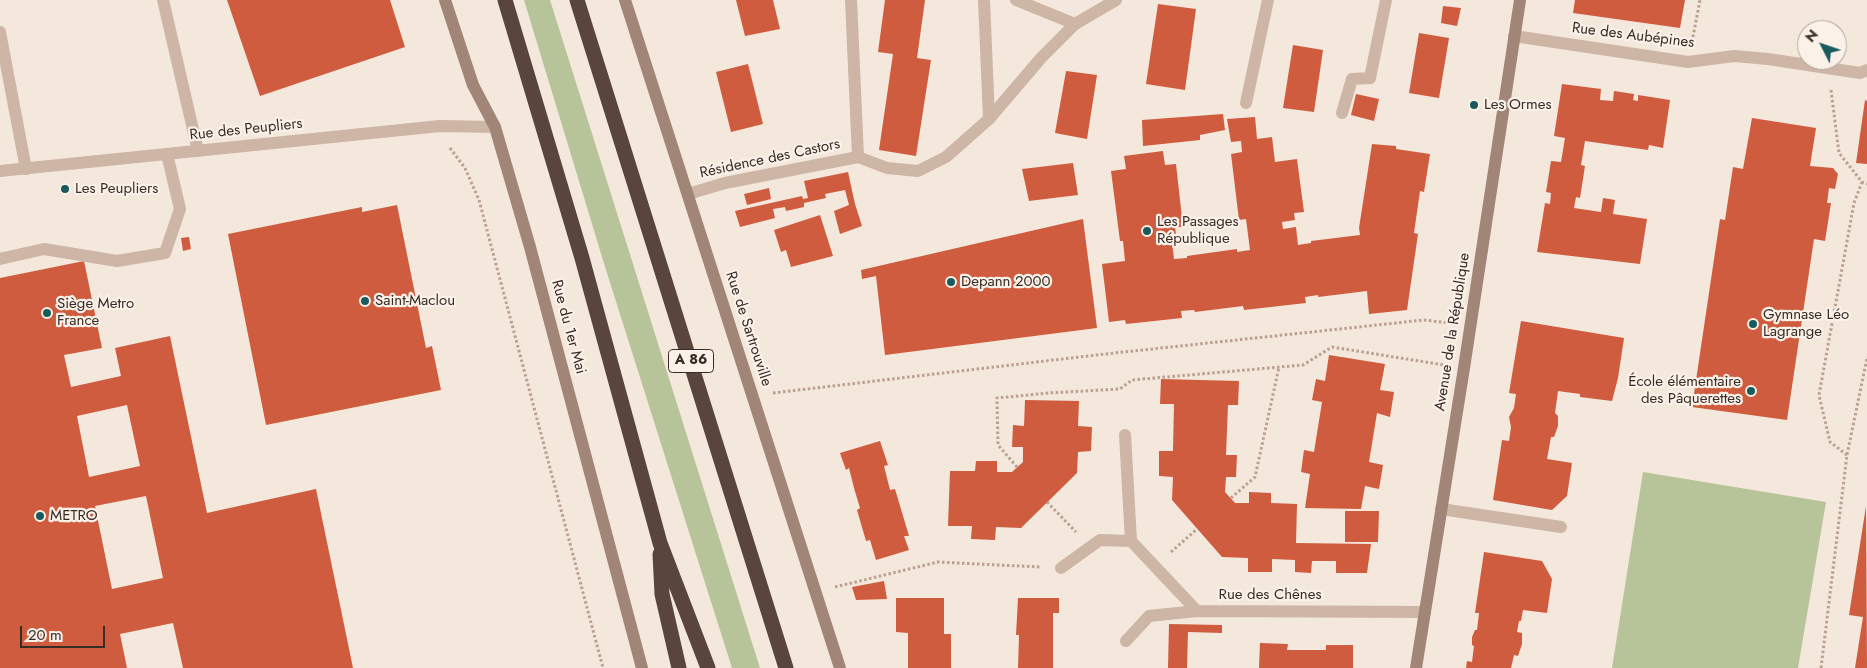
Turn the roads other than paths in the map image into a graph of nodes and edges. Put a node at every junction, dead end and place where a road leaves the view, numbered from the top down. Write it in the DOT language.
graph roads {
  1 [pos="163,0"];
  2 [pos="446,0"];
  3 [pos="505,0"];
  4 [pos="577,0"];
  5 [pos="625,0"];
  6 [pos="851,0"];
  7 [pos="984,0"];
  8 [pos="1016,0"];
  9 [pos="1116,0"];
  10 [pos="1268,0"];
  11 [pos="1386,0"];
  12 [pos="1520,0"];
  13 [pos="1074,24"];
  14 [pos="0,32"];
  15 [pos="1514,36"];
  16 [pos="1867,70"];
  17 [pos="1246,103"];
  18 [pos="1342,113"];
  19 [pos="989,119"];
  20 [pos="495,128"];
  21 [pos="198,151"];
  22 [pos="167,154"];
  23 [pos="858,157"];
  24 [pos="26,169"];
  25 [pos="0,171"];
  26 [pos="688,194"];
  27 [pos="0,259"];
  28 [pos="1125,435"];
  29 [pos="1441,509"];
  30 [pos="1561,527"];
  31 [pos="1131,541"];
  32 [pos="660,543"];
  33 [pos="1062,568"];
  34 [pos="1198,611"];
  35 [pos="1425,612"];
  36 [pos="1126,641"];
  37 [pos="642,668"];
  38 [pos="679,668"];
  39 [pos="708,668"];
  40 [pos="786,668"];
  41 [pos="840,668"];
  42 [pos="1416,668"];
  1 -- 21 [label="street"];
  2 -- 20 [label="main road, Rue du 1er Mai"];
  3 -- 32 [label="highway"];
  4 -- 40 [label="highway, A 86"];
  5 -- 26 [label="main road, Rue de Sartrouville"];
  6 -- 23 [label="street, Résidence des Castors"];
  7 -- 19 [label="street"];
  8 -- 13 [label="street"];
  9 -- 13 [label="street, Résidence des Castors"];
  10 -- 17 [label="street"];
  11 -- 18 [label="street"];
  12 -- 15 [label="main road, Avenue de la République"];
  13 -- 19 [label="street, Résidence des Castors"];
  14 -- 24 [label="street"];
  15 -- 16 [label="street, Rue des Aubépines"];
  15 -- 29 [label="main road, Avenue de la République"];
  19 -- 23 [label="street, Résidence des Castors"];
  20 -- 21 [label="street, Rue des Peupliers"];
  20 -- 37 [label="main road, Rue du 1er Mai"];
  21 -- 22 [label="street, Rue des Peupliers"];
  22 -- 24 [label="street, Rue des Peupliers"];
  22 -- 27 [label="street"];
  23 -- 26 [label="street, Résidence des Castors"];
  24 -- 25 [label="street, Rue des Peupliers"];
  26 -- 41 [label="main road, Rue de Sartrouville"];
  28 -- 31 [label="street"];
  29 -- 30 [label="street"];
  29 -- 35 [label="main road, Avenue de la République"];
  31 -- 33 [label="street"];
  31 -- 34 [label="street"];
  32 -- 38 [label="highway"];
  32 -- 39 [label="highway"];
  34 -- 35 [label="street, Rue des Chênes"];
  34 -- 36 [label="street, Rue des Chênes"];
  35 -- 42 [label="main road, Avenue de la République"];
}
